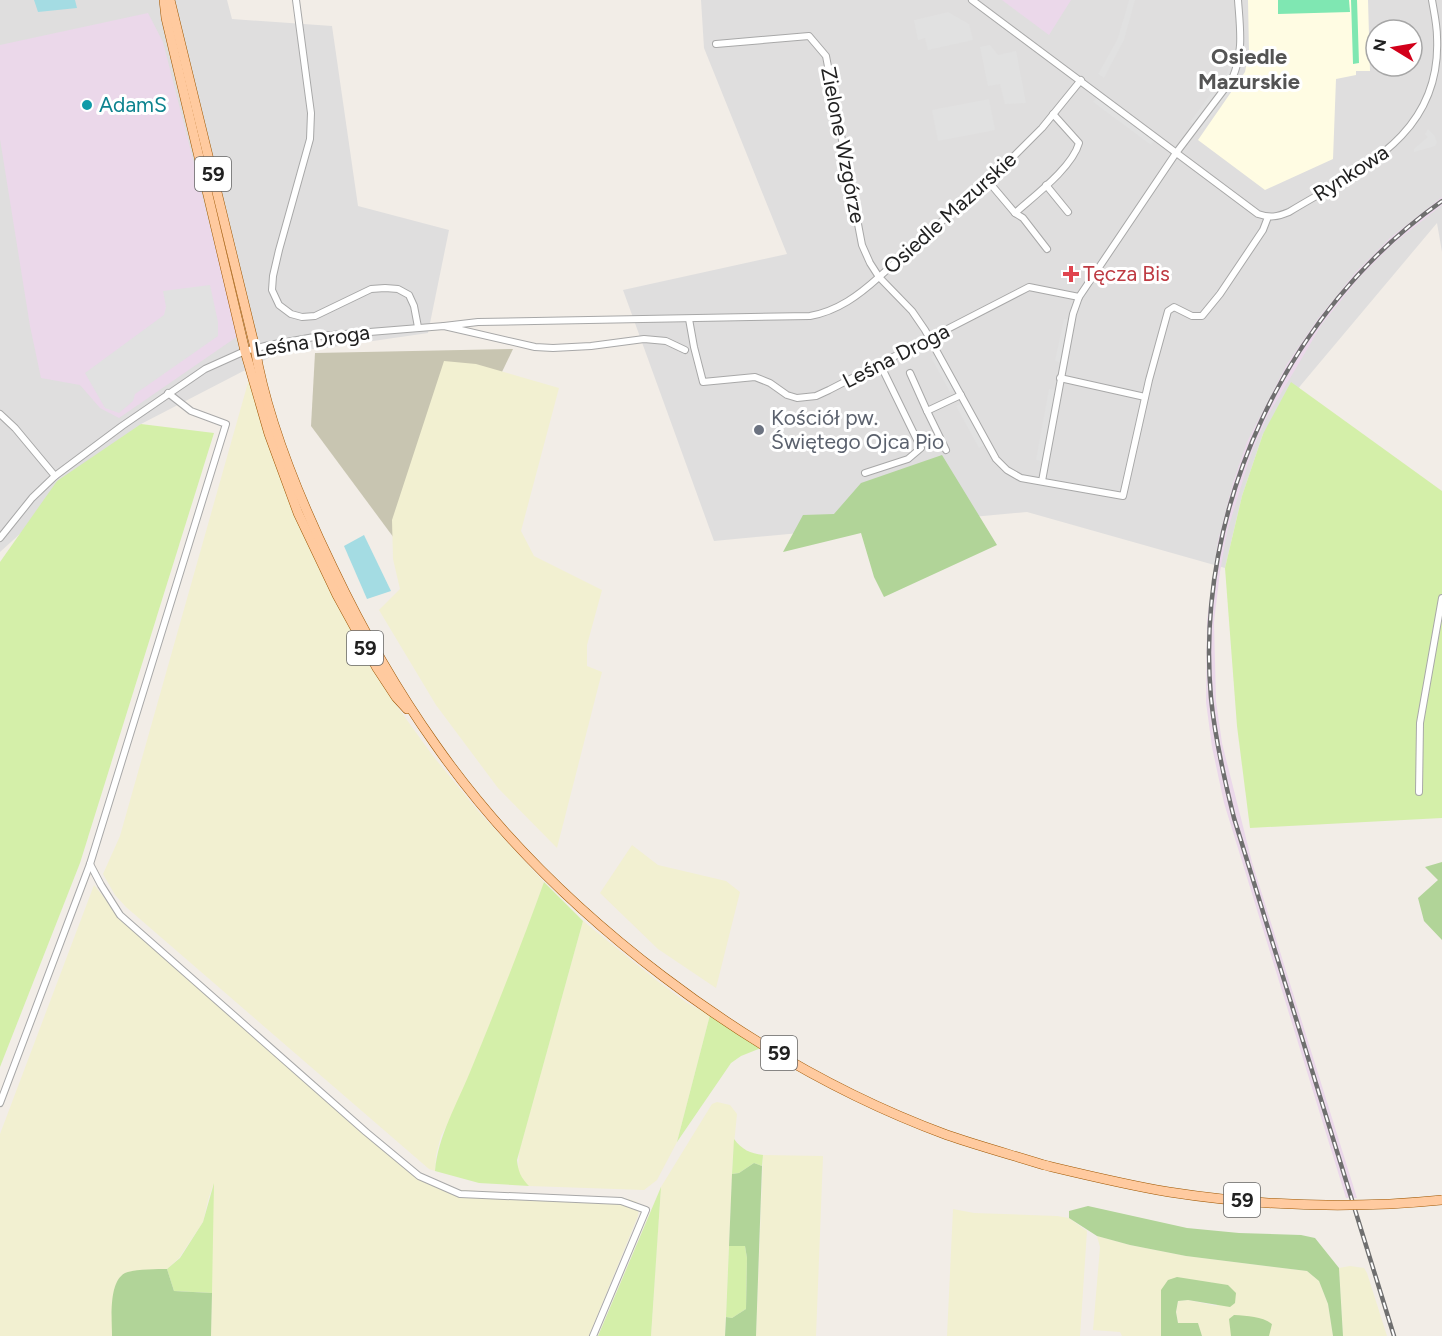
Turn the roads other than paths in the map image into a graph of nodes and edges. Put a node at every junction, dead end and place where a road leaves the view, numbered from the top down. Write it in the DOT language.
graph roads {
  1 [pos="164,0"];
  2 [pos="170,0"];
  3 [pos="296,0"];
  4 [pos="972,0"];
  5 [pos="1238,0"];
  6 [pos="1432,0"];
  7 [pos="716,44"];
  8 [pos="1081,80"];
  9 [pos="1053,114"];
  10 [pos="1176,153"];
  11 [pos="988,181"];
  12 [pos="1046,185"];
  13 [pos="1068,212"];
  14 [pos="1015,213"];
  15 [pos="1268,217"];
  16 [pos="1047,249"];
  17 [pos="879,277"];
  18 [pos="1079,297"];
  19 [pos="689,319"];
  20 [pos="444,326"];
  21 [pos="418,327"];
  22 [pos="930,338"];
  23 [pos="255,348"];
  24 [pos="685,350"];
  25 [pos="245,351"];
  26 [pos="880,364"];
  27 [pos="910,374"];
  28 [pos="1060,378"];
  29 [pos="168,393"];
  30 [pos="961,396"];
  31 [pos="1145,398"];
  32 [pos="927,411"];
  33 [pos="0,414"];
  34 [pos="946,450"];
  35 [pos="865,473"];
  36 [pos="55,476"];
  37 [pos="1042,481"];
  38 [pos="0,538"];
  39 [pos="1442,598"];
  40 [pos="421,724"];
  41 [pos="1419,792"];
  42 [pos="90,864"];
  43 [pos="0,1103"];
  44 [pos="1442,1200"];
  45 [pos="592,1336"];
  1 -- 25 [label="main road, 59"];
  2 -- 23 [label="main road, 59"];
  3 -- 21 [label="street"];
  4 -- 8 [label="street"];
  5 -- 10 [label="street"];
  6 -- 15 [label="street, Rynkowa"];
  7 -- 17 [label="street, Zielone Wzgórze"];
  8 -- 9 [label="street, Osiedle Mazurskie"];
  8 -- 10 [label="street"];
  9 -- 11 [label="street, Osiedle Mazurskie"];
  9 -- 12 [label="street"];
  10 -- 15 [label="street"];
  10 -- 18 [label="street"];
  11 -- 14 [label="street"];
  11 -- 17 [label="street, Osiedle Mazurskie"];
  12 -- 13 [label="street"];
  12 -- 14 [label="street"];
  14 -- 16 [label="street"];
  15 -- 31 [label="street, Osiedle Mazurskie"];
  17 -- 19 [label="street"];
  17 -- 22 [label="street, Osiedle Mazurskie"];
  18 -- 22 [label="street, Leśna Droga"];
  18 -- 28 [label="street"];
  19 -- 20 [label="street"];
  19 -- 26 [label="street, Leśna Droga"];
  20 -- 21 [label="street, Leśna Droga"];
  20 -- 24 [label="street, Leśna Droga"];
  21 -- 23 [label="street, Leśna Droga"];
  22 -- 26 [label="street, Leśna Droga"];
  22 -- 30 [label="street, Osiedle Mazurskie"];
  23 -- 25 [label="street, Leśna Droga"];
  23 -- 40 [label="main road, 59"];
  25 -- 29 [label="street, Leśna Droga"];
  25 -- 40 [label="main road, 59"];
  26 -- 35 [label="street"];
  27 -- 32 [label="street"];
  28 -- 31 [label="street"];
  28 -- 37 [label="street"];
  29 -- 36 [label="street, Leśna Droga"];
  29 -- 42 [label="street"];
  30 -- 32 [label="street"];
  30 -- 37 [label="street, Osiedle Mazurskie"];
  31 -- 37 [label="street, Osiedle Mazurskie"];
  32 -- 34 [label="street"];
  33 -- 36 [label="street"];
  36 -- 38 [label="street, Leśna Droga"];
  39 -- 41 [label="street"];
  40 -- 44 [label="main road, 59, bridge"];
  42 -- 43 [label="street"];
  42 -- 45 [label="street"];
}
